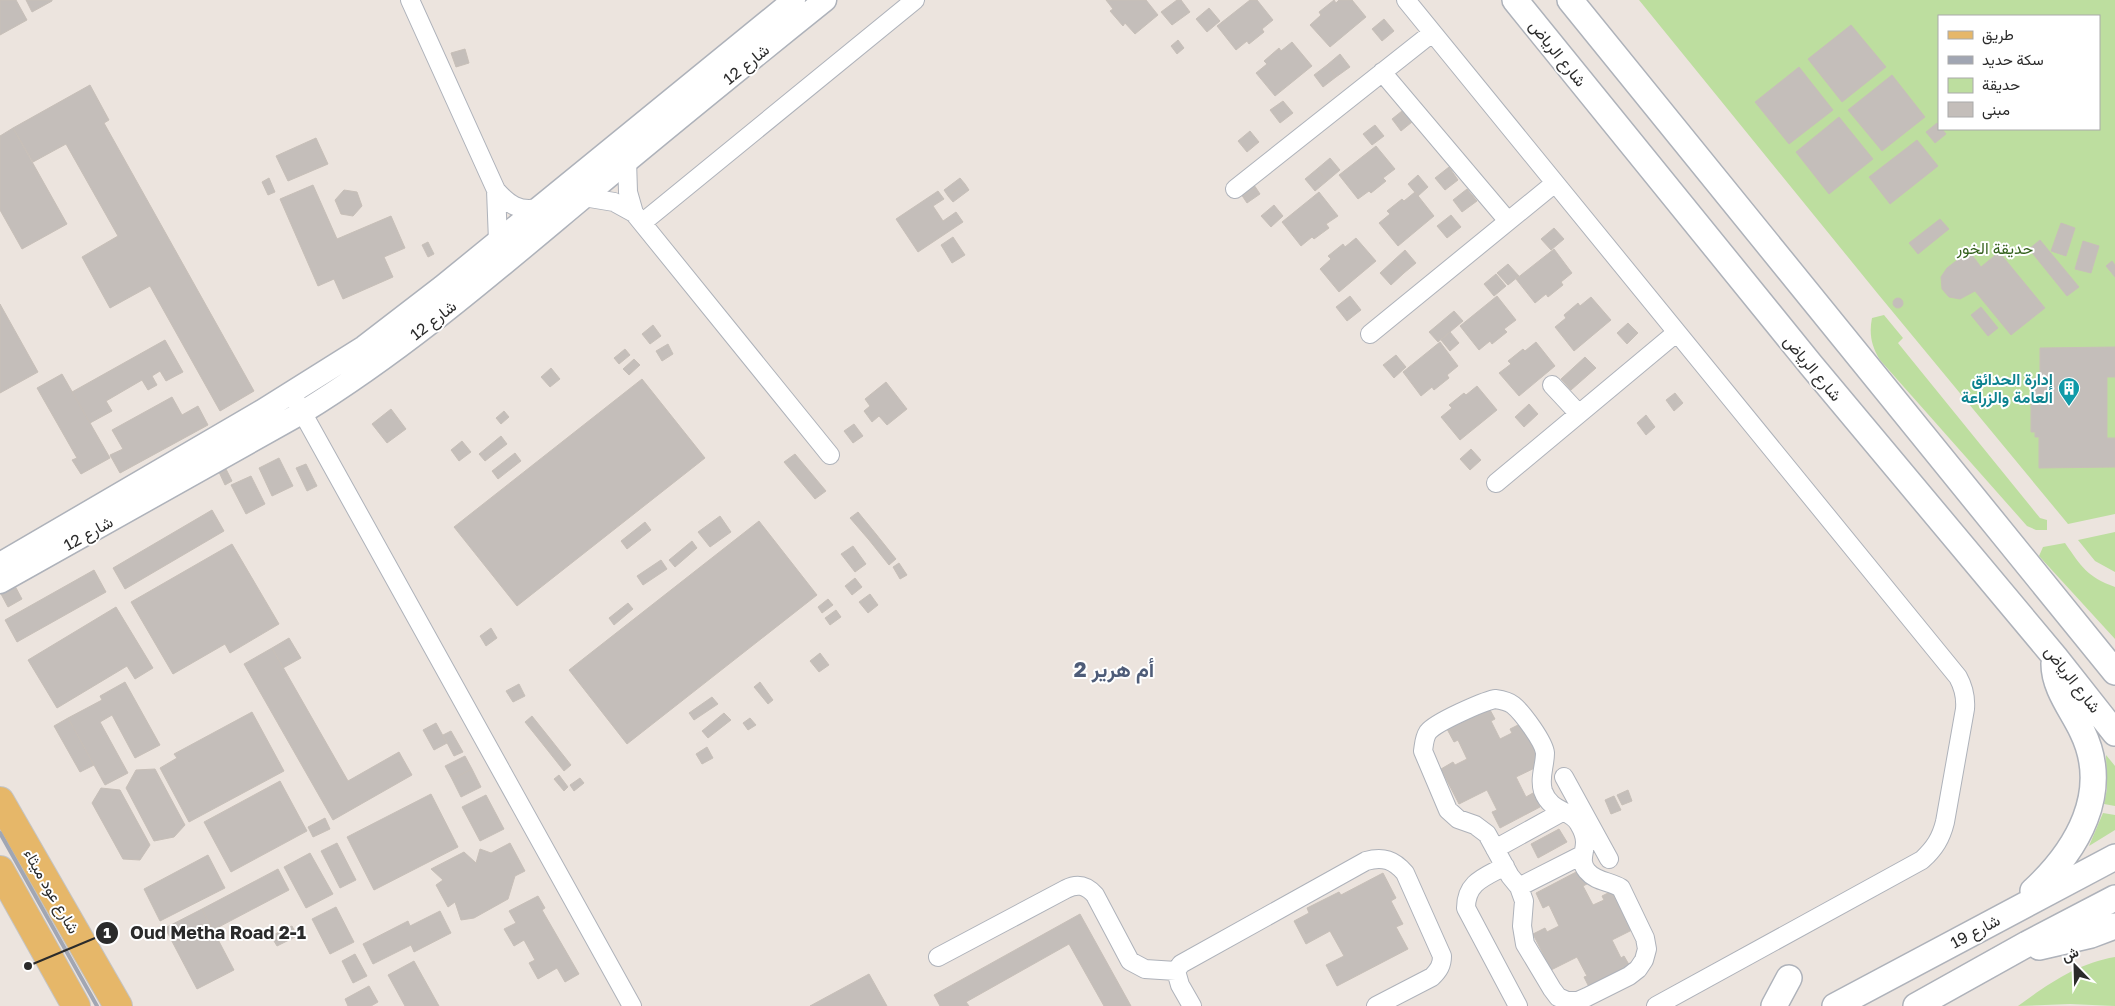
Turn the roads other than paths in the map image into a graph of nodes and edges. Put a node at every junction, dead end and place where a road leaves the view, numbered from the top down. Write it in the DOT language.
graph roads {
  1 [pos="410,0"];
  2 [pos="794,0"];
  3 [pos="825,0"];
  4 [pos="915,0"];
  5 [pos="1406,0"];
  6 [pos="1516,0"];
  7 [pos="1570,0"];
  8 [pos="1432,33"];
  9 [pos="1382,72"];
  10 [pos="627,160"];
  11 [pos="598,172"];
  12 [pos="1555,183"];
  13 [pos="1235,189"];
  14 [pos="496,190"];
  15 [pos="584,197"];
  16 [pos="538,208"];
  17 [pos="638,218"];
  18 [pos="1508,221"];
  19 [pos="498,241"];
  20 [pos="1676,333"];
  21 [pos="1370,334"];
  22 [pos="1552,385"];
  23 [pos="292,393"];
  24 [pos="303,412"];
  25 [pos="1579,414"];
  26 [pos="830,455"];
  27 [pos="1496,483"];
  28 [pos="0,564"];
  29 [pos="0,582"];
  30 [pos="2092,644"];
  31 [pos="2055,656"];
  32 [pos="2115,662"];
  33 [pos="2115,672"];
  34 [pos="2115,732"];
  35 [pos="1564,777"];
  36 [pos="0,801"];
  37 [pos="1562,812"];
  38 [pos="1585,826"];
  39 [pos="1495,849"];
  40 [pos="1582,855"];
  41 [pos="2115,856"];
  42 [pos="1609,859"];
  43 [pos="1505,866"];
  44 [pos="0,870"];
  45 [pos="1519,887"];
  46 [pos="2115,898"];
  47 [pos="2010,912"];
  48 [pos="2115,926"];
  49 [pos="2027,944"];
  50 [pos="938,957"];
  51 [pos="1176,971"];
  52 [pos="1789,978"];
  53 [pos="76,1006"];
  54 [pos="118,1006"];
  55 [pos="632,1006"];
  56 [pos="1192,1006"];
  57 [pos="1376,1006"];
  58 [pos="1518,1006"];
  59 [pos="1656,1006"];
  60 [pos="1774,1006"];
  61 [pos="1835,1006"];
  62 [pos="1916,1006"];
  1 -- 14 [label="street"];
  2 -- 11 [label="street, شارع 12"];
  3 -- 10 [label="street, شارع 12"];
  4 -- 17 [label="street"];
  5 -- 8 [label="street"];
  6 -- 31 [label="main road, شارع الرياض"];
  7 -- 30 [label="main road"];
  8 -- 9 [label="street"];
  8 -- 12 [label="street"];
  9 -- 13 [label="street"];
  9 -- 18 [label="street"];
  10 -- 11 [label="street, شارع 12"];
  10 -- 17 [label="street"];
  11 -- 15 [label="street, شارع 12"];
  11 -- 16 [label="street, شارع 12"];
  12 -- 18 [label="street"];
  12 -- 20 [label="street"];
  14 -- 16 [label="street"];
  14 -- 19 [label="street"];
  15 -- 17 [label="street"];
  15 -- 24 [label="street, شارع 12"];
  16 -- 19 [label="street, شارع 12"];
  17 -- 26 [label="street"];
  18 -- 21 [label="street"];
  19 -- 23 [label="street, شارع 12"];
  20 -- 25 [label="street"];
  20 -- 59 [label="street"];
  22 -- 25 [label="street"];
  23 -- 24 [label="street"];
  23 -- 28 [label="street, شارع 12"];
  24 -- 29 [label="street, شارع 12"];
  24 -- 55 [label="street"];
  25 -- 27 [label="street"];
  30 -- 32 [label="main road"];
  30 -- 33 [label="main road"];
  31 -- 34 [label="main road, شارع الرياض"];
  31 -- 47 [label="main road"];
  35 -- 38 [label="street"];
  36 -- 54 [label="main road, شارع عود ميثاء"];
  37 -- 38 [label="street"];
  37 -- 39 [label="street"];
  37 -- 39 [label="street"];
  38 -- 40 [label="street"];
  38 -- 42 [label="street"];
  39 -- 43 [label="street"];
  40 -- 45 [label="street"];
  40 -- 45 [label="street"];
  41 -- 47 [label="main road, شارع 19"];
  43 -- 45 [label="street"];
  43 -- 58 [label="street"];
  44 -- 53 [label="main road"];
  46 -- 49 [label="main road"];
  47 -- 61 [label="main road, شارع 19"];
  48 -- 49 [label="main road"];
  49 -- 62 [label="main road"];
  50 -- 51 [label="street"];
  51 -- 56 [label="street"];
  51 -- 57 [label="street"];
  52 -- 60 [label="main road"];
}
